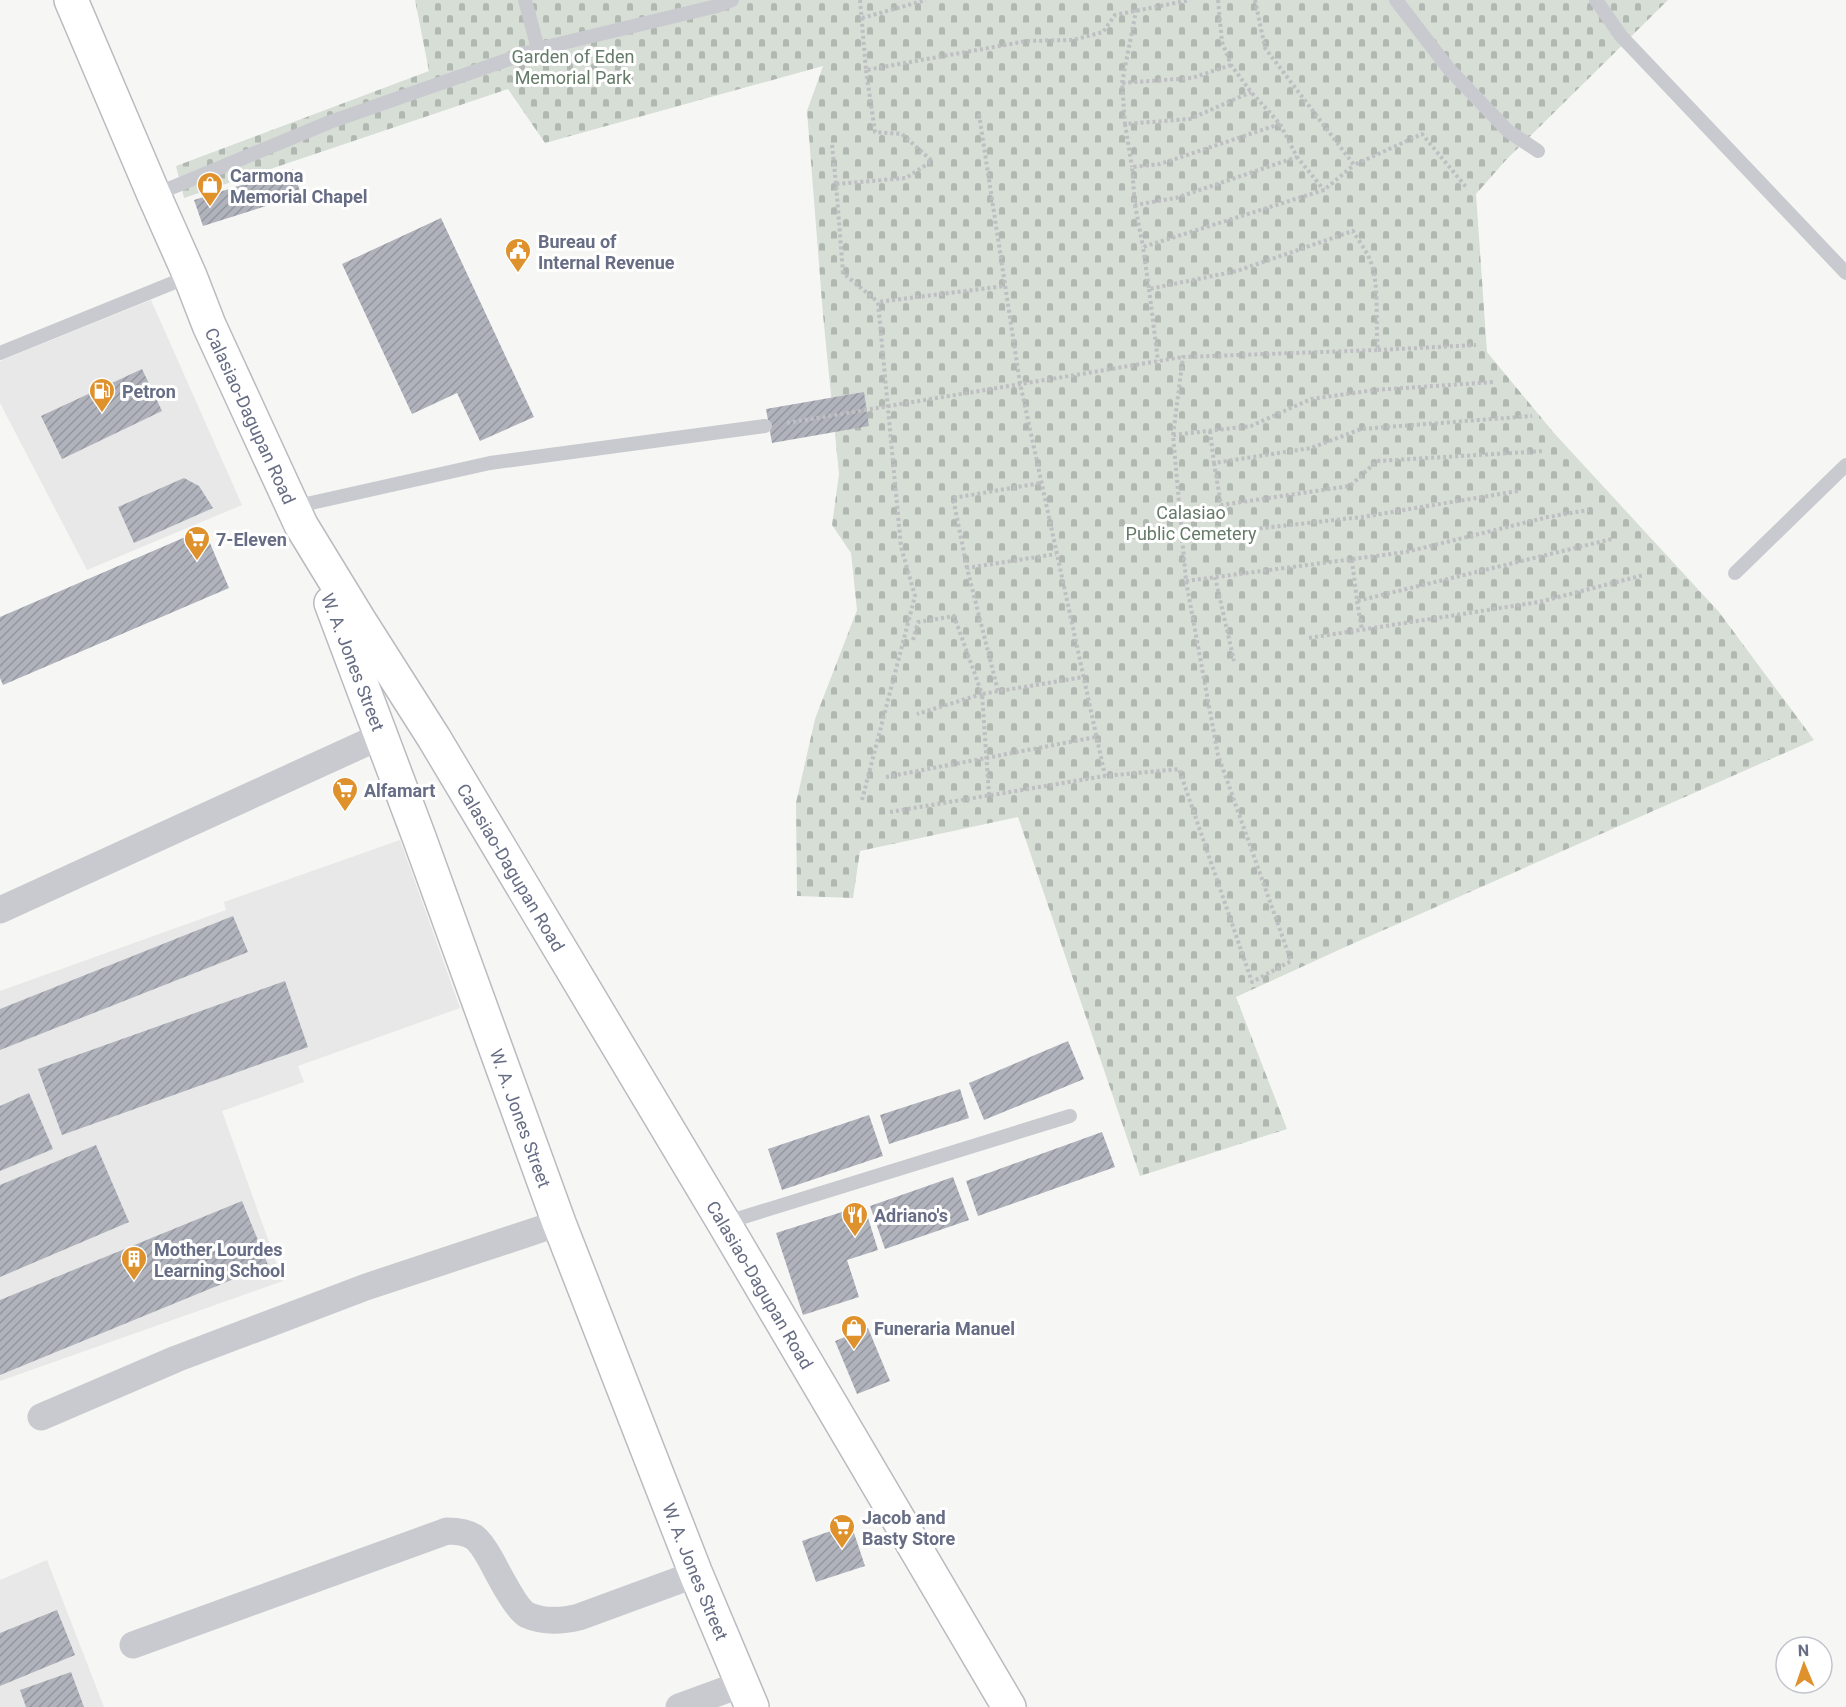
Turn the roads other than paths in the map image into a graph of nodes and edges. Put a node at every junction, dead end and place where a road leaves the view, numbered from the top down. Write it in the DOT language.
graph roads {
  1 [pos="71,0"];
  2 [pos="525,0"];
  3 [pos="732,0"];
  4 [pos="1396,0"];
  5 [pos="1596,0"];
  6 [pos="538,48"];
  7 [pos="1538,151"];
  8 [pos="154,195"];
  9 [pos="1846,273"];
  10 [pos="190,276"];
  11 [pos="0,353"];
  12 [pos="765,426"];
  13 [pos="1846,465"];
  14 [pos="297,516"];
  15 [pos="1735,573"];
  16 [pos="381,736"];
  17 [pos="0,910"];
  18 [pos="1070,1116"];
  19 [pos="559,1223"];
  20 [pos="724,1223"];
  21 [pos="41,1417"];
  22 [pos="696,1574"];
  23 [pos="133,1645"];
  24 [pos="747,1696"];
  25 [pos="679,1707"];
  26 [pos="1009,1707"];
  1 -- 8 [label="main road, Calasiao-Dagupan Road"];
  2 -- 6 [label="lane"];
  3 -- 6 [label="lane"];
  4 -- 7 [label="lane"];
  5 -- 9 [label="lane"];
  6 -- 8 [label="lane"];
  8 -- 10 [label="main road, Calasiao-Dagupan Road"];
  10 -- 11 [label="lane"];
  10 -- 14 [label="main road, Calasiao-Dagupan Road"];
  12 -- 14 [label="lane"];
  13 -- 15 [label="lane"];
  14 -- 16 [label="main road, W. A. Jones Street"];
  14 -- 20 [label="main road, Calasiao-Dagupan Road"];
  16 -- 17 [label="street"];
  16 -- 19 [label="main road, W. A. Jones Street"];
  18 -- 20 [label="lane"];
  19 -- 21 [label="street"];
  19 -- 22 [label="main road, W. A. Jones Street"];
  20 -- 26 [label="main road, Calasiao-Dagupan Road"];
  22 -- 23 [label="street"];
  22 -- 24 [label="main road, W. A. Jones Street"];
  24 -- 25 [label="street"];
}
